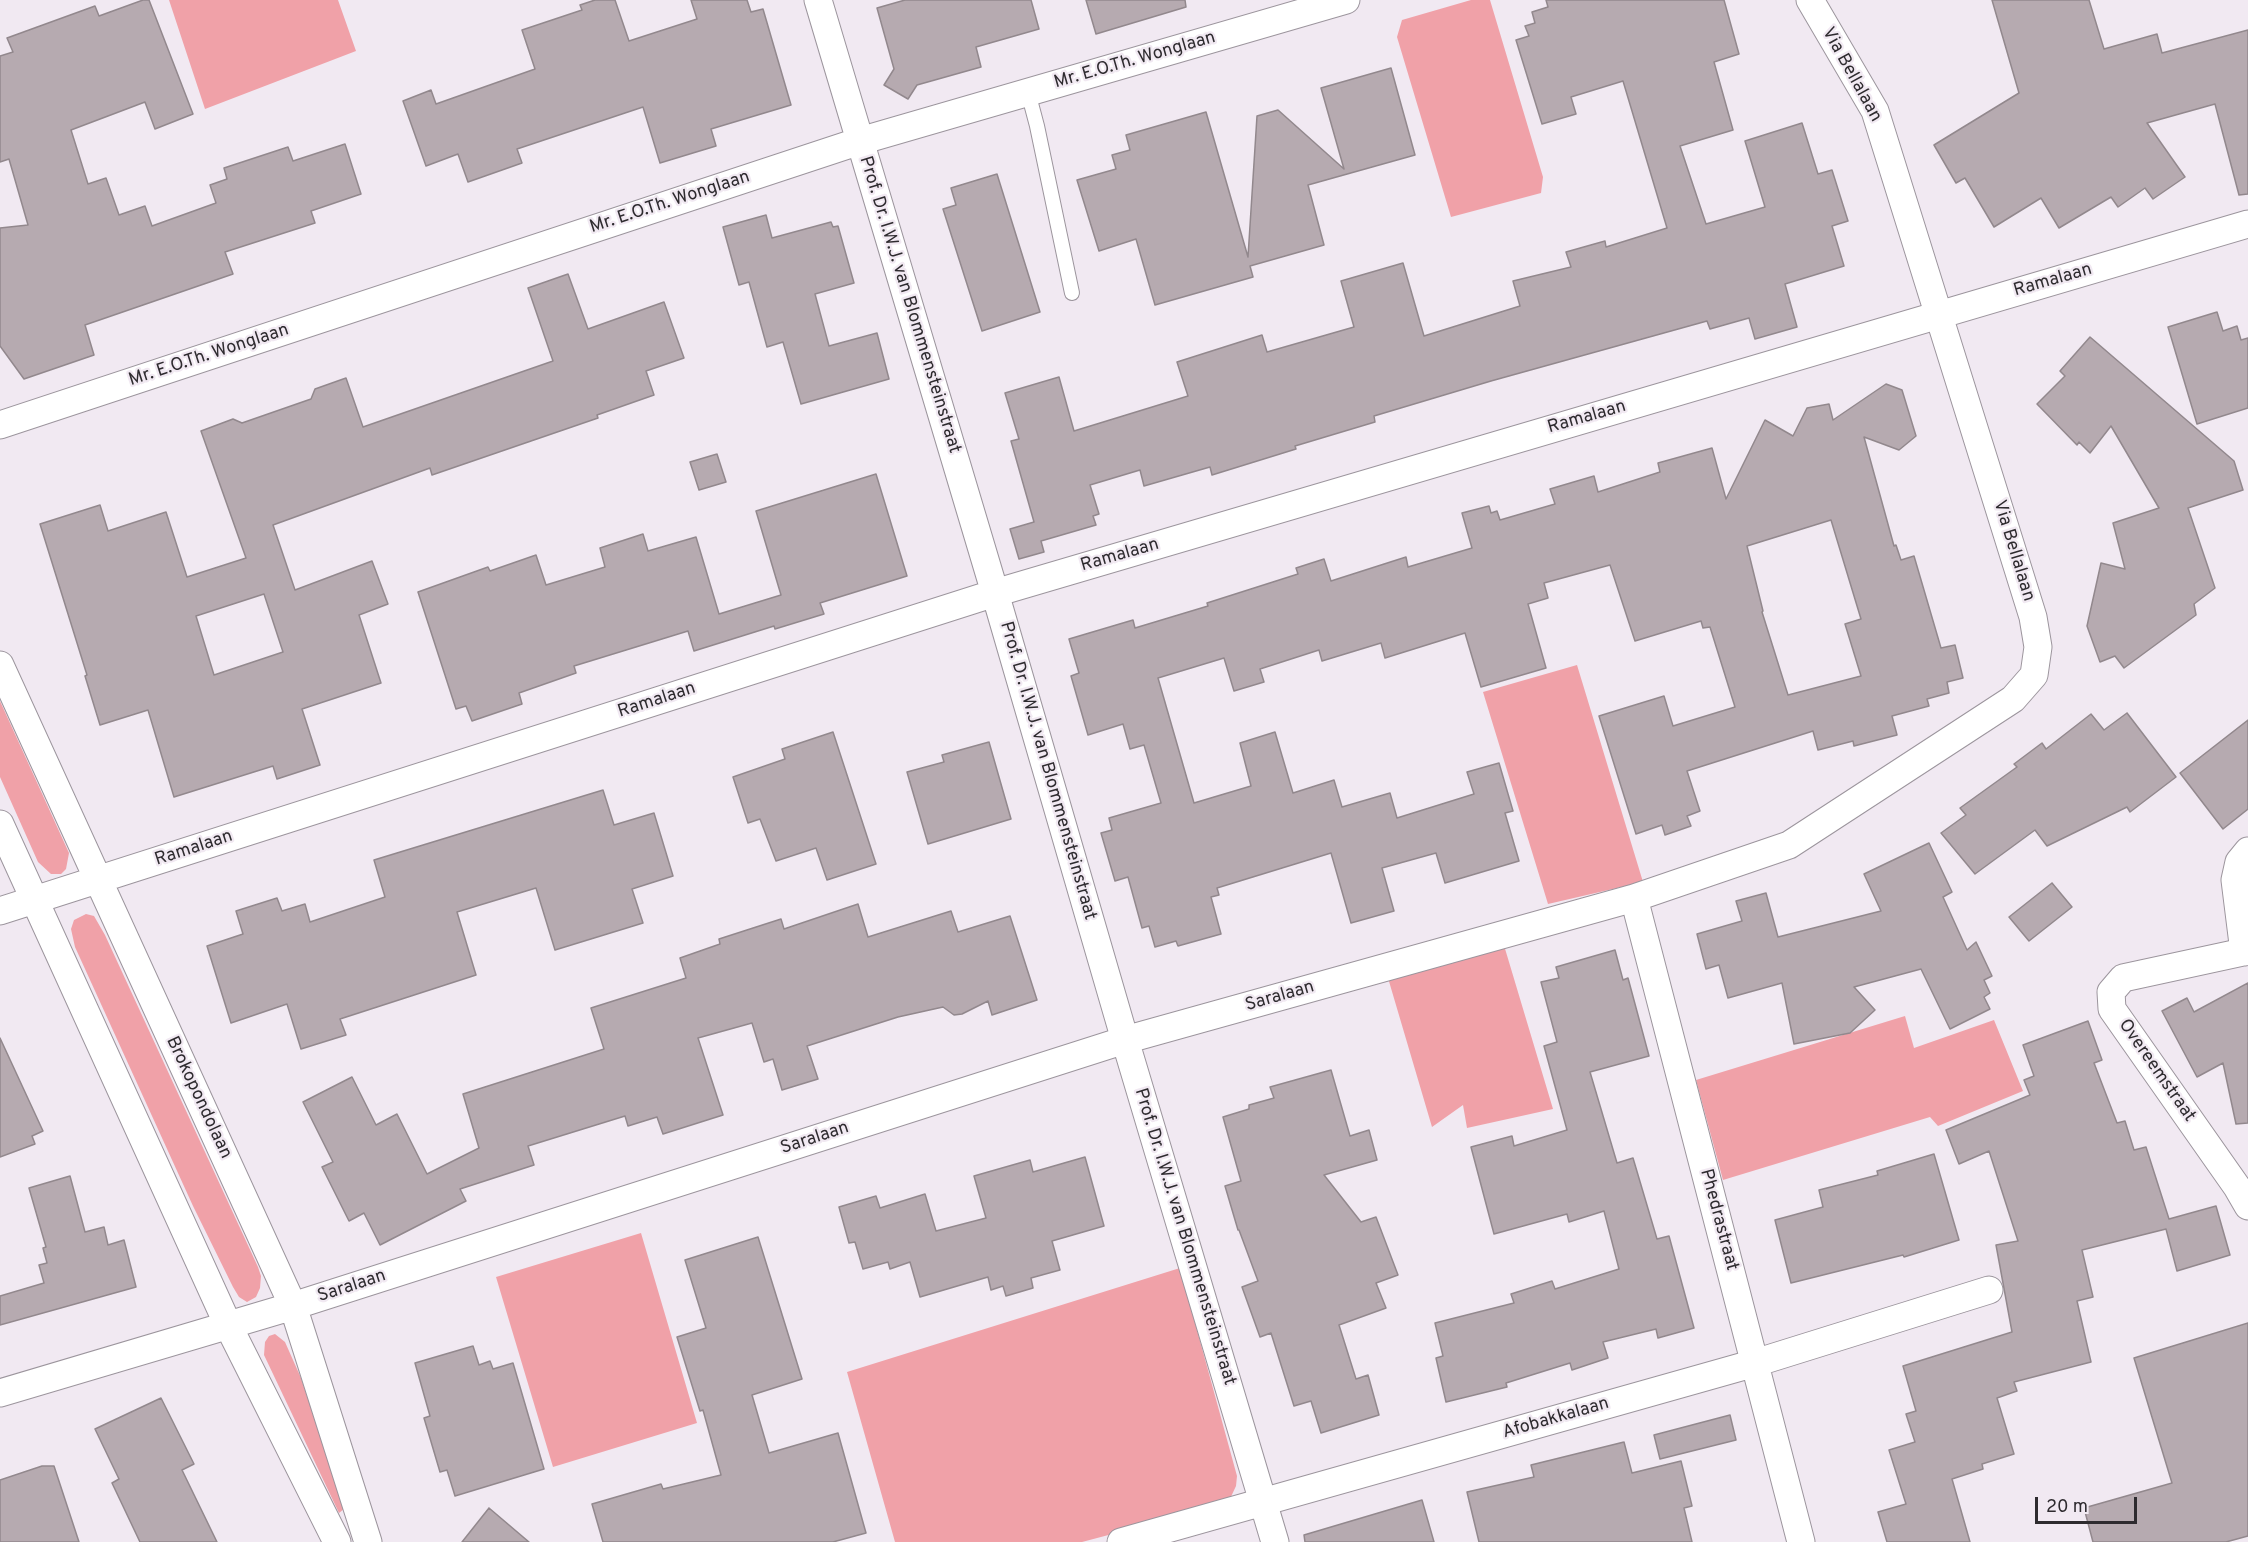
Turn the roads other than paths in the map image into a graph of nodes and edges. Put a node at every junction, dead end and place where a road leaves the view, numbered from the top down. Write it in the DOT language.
graph roads {
  1 [pos="818,0"];
  2 [pos="1346,0"];
  3 [pos="1809,0"];
  4 [pos="1028,92"];
  5 [pos="860,141"];
  6 [pos="2248,224"];
  7 [pos="1072,293"];
  8 [pos="1939,314"];
  9 [pos="0,425"];
  10 [pos="995,593"];
  11 [pos="0,665"];
  12 [pos="0,824"];
  13 [pos="2248,851"];
  14 [pos="97,879"];
  15 [pos="1634,898"];
  16 [pos="33,900"];
  17 [pos="0,911"];
  18 [pos="2246,952"];
  19 [pos="1125,1040"];
  20 [pos="2248,1206"];
  21 [pos="1989,1290"];
  22 [pos="293,1306"];
  23 [pos="228,1325"];
  24 [pos="1755,1363"];
  25 [pos="0,1394"];
  26 [pos="1263,1500"];
  27 [pos="337,1542"];
  28 [pos="368,1542"];
  29 [pos="1121,1542"];
  30 [pos="1275,1542"];
  31 [pos="1800,1542"];
  1 -- 5 [label="street, Prof. Dr. I.W.J. van Blommensteinstraat"];
  2 -- 4 [label="street, Mr. E.O.Th. Wonglaan"];
  3 -- 8 [label="street, Via Bellalaan"];
  4 -- 5 [label="street, Mr. E.O.Th. Wonglaan"];
  4 -- 7 [label="lane"];
  5 -- 9 [label="street, Mr. E.O.Th. Wonglaan"];
  5 -- 10 [label="street, Prof. Dr. I.W.J. van Blommensteinstraat"];
  6 -- 8 [label="street, Ramalaan"];
  8 -- 10 [label="street, Ramalaan"];
  8 -- 15 [label="street, Via Bellalaan"];
  10 -- 14 [label="street, Ramalaan"];
  10 -- 19 [label="street, Prof. Dr. I.W.J. van Blommensteinstraat"];
  11 -- 14 [label="street, Brokopondolaan"];
  12 -- 16 [label="street"];
  13 -- 18 [label="street"];
  14 -- 16 [label="street, Ramalaan"];
  14 -- 22 [label="street, Brokopondolaan"];
  15 -- 19 [label="street, Saralaan"];
  15 -- 24 [label="street, Phedrastraat"];
  16 -- 17 [label="street, Ramalaan"];
  16 -- 23 [label="street"];
  18 -- 20 [label="street, Overeemstraat"];
  19 -- 22 [label="street, Saralaan"];
  19 -- 26 [label="street, Prof. Dr. I.W.J. van Blommensteinstraat"];
  21 -- 24 [label="street, Afobakkalaan"];
  22 -- 23 [label="street, Saralaan"];
  22 -- 28 [label="street, Brokopondolaan"];
  23 -- 25 [label="street, Saralaan"];
  23 -- 27 [label="street"];
  24 -- 26 [label="street, Afobakkalaan"];
  24 -- 31 [label="street, Phedrastraat"];
  26 -- 29 [label="street, Afobakkalaan"];
  26 -- 30 [label="street, Prof. Dr. I.W.J. van Blommensteinstraat"];
}
